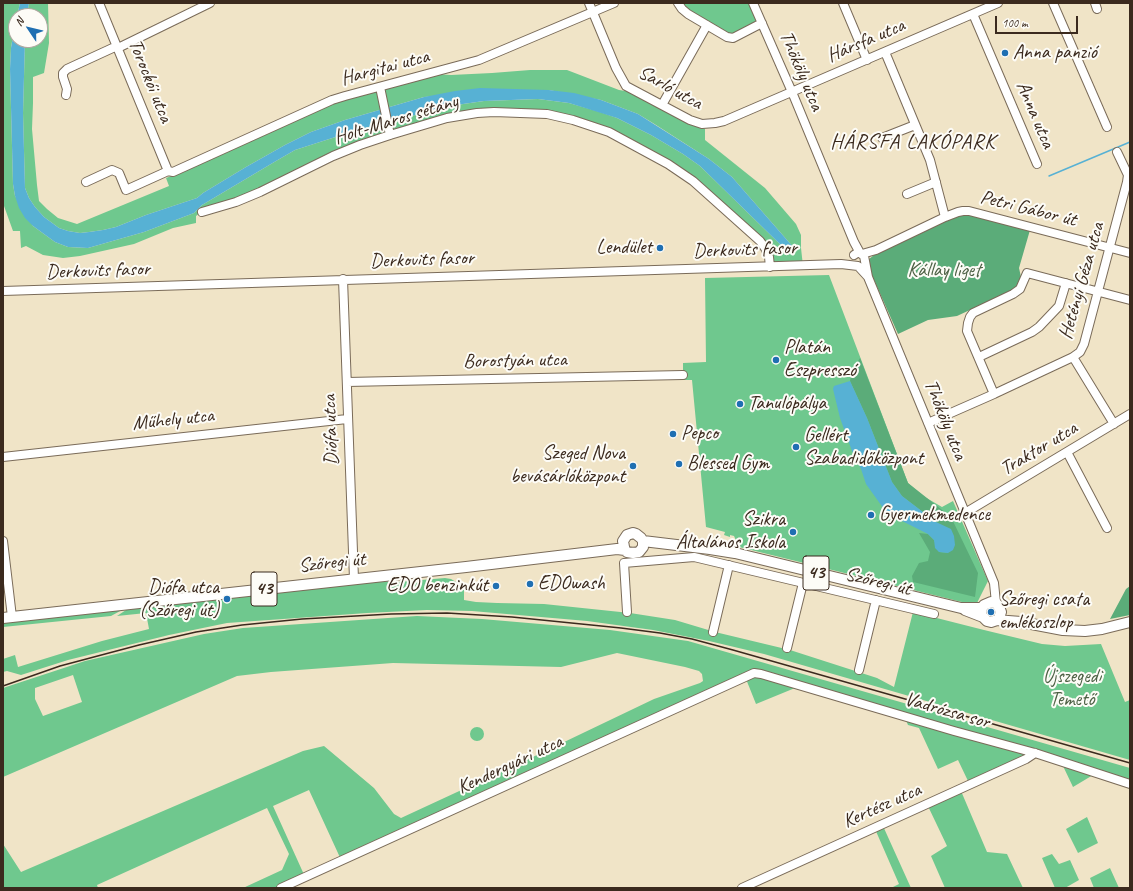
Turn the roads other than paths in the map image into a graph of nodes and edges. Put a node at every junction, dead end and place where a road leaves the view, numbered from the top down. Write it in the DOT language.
graph roads {
  1 [pos="99,3"];
  2 [pos="210,3"];
  3 [pos="589,3"];
  4 [pos="614,3"];
  5 [pos="678,3"];
  6 [pos="753,3"];
  7 [pos="843,3"];
  8 [pos="1053,3"];
  9 [pos="994,4"];
  10 [pos="593,13"];
  11 [pos="973,14"];
  12 [pos="762,23"];
  13 [pos="707,25"];
  14 [pos="118,47"];
  15 [pos="885,52"];
  16 [pos="867,60"];
  17 [pos="380,87"];
  18 [pos="792,92"];
  19 [pos="66,95"];
  20 [pos="662,106"];
  21 [pos="915,124"];
  22 [pos="1107,127"];
  23 [pos="390,135"];
  24 [pos="882,138"];
  25 [pos="1117,152"];
  26 [pos="1037,164"];
  27 [pos="168,171"];
  28 [pos="1129,175"];
  29 [pos="86,182"];
  30 [pos="936,182"];
  31 [pos="907,194"];
  32 [pos="202,212"];
  33 [pos="945,217"];
  34 [pos="1110,248"];
  35 [pos="1130,253"];
  36 [pos="859,259"];
  37 [pos="841,264"];
  38 [pos="770,267"];
  39 [pos="342,279"];
  40 [pos="1066,283"];
  41 [pos="3,291"];
  42 [pos="1098,292"];
  43 [pos="1130,300"];
  44 [pos="979,356"];
  45 [pos="1073,356"];
  46 [pos="683,375"];
  47 [pos="347,382"];
  48 [pos="994,394"];
  49 [pos="1130,414"];
  50 [pos="347,419"];
  51 [pos="928,423"];
  52 [pos="1114,424"];
  53 [pos="1067,452"];
  54 [pos="3,457"];
  55 [pos="965,513"];
  56 [pos="1107,528"];
  57 [pos="3,541"];
  58 [pos="643,544"];
  59 [pos="624,545"];
  60 [pos="729,565"];
  61 [pos="354,579"];
  62 [pos="803,583"];
  63 [pos="876,600"];
  64 [pos="991,610"];
  65 [pos="627,612"];
  66 [pos="934,614"];
  67 [pos="8,618"];
  68 [pos="1130,622"];
  69 [pos="713,632"];
  70 [pos="787,648"];
  71 [pos="859,670"];
  72 [pos="754,673"];
  73 [pos="1035,753"];
  74 [pos="1130,784"];
  75 [pos="281,888"];
  76 [pos="742,888"];
  1 -- 14 [label="street, Torockói utca"];
  2 -- 14 [label="street"];
  3 -- 10 [label="street, Sarló utca"];
  4 -- 10 [label="street, Hargitai utca"];
  5 -- 13 [label="street"];
  6 -- 12 [label="street, Thököly utca"];
  7 -- 16 [label="street"];
  8 -- 22 [label="street"];
  9 -- 11 [label="street, Hársfa utca"];
  10 -- 17 [label="street, Hargitai utca"];
  10 -- 20 [label="street, Sarló utca"];
  11 -- 15 [label="street, Hársfa utca"];
  11 -- 26 [label="street, Anna utca"];
  12 -- 13 [label="street"];
  12 -- 18 [label="street, Thököly utca"];
  13 -- 20 [label="street"];
  14 -- 19 [label="street"];
  14 -- 27 [label="street, Torockói utca"];
  15 -- 16 [label="street, Hársfa utca"];
  15 -- 21 [label="street"];
  16 -- 18 [label="street, Hársfa utca"];
  17 -- 23 [label="street"];
  17 -- 27 [label="street, Hargitai utca"];
  18 -- 20 [label="street, Sarló utca"];
  18 -- 36 [label="street, Thököly utca"];
  21 -- 24 [label="street"];
  21 -- 30 [label="street"];
  23 -- 32 [label="street, Holt-Maros sétány"];
  23 -- 38 [label="street, Holt-Maros sétány"];
  25 -- 28 [label="street, Hetényi Géza utca"];
  27 -- 29 [label="street, Hargitai utca"];
  28 -- 34 [label="street, Hetényi Géza utca"];
  30 -- 31 [label="street"];
  30 -- 33 [label="street"];
  33 -- 34 [label="street, Petri Gábor út"];
  33 -- 36 [label="street, Petri Gábor út"];
  34 -- 35 [label="street, Petri Gábor út"];
  34 -- 42 [label="street, Hetényi Géza utca"];
  36 -- 37 [label="street, Petri Gábor út"];
  36 -- 51 [label="street, Thököly utca"];
  37 -- 38 [label="street, Derkovits fasor"];
  38 -- 39 [label="street, Derkovits fasor"];
  39 -- 41 [label="street, Derkovits fasor"];
  39 -- 47 [label="street, Diófa utca"];
  40 -- 42 [label="street"];
  40 -- 44 [label="street"];
  40 -- 44 [label="street"];
  42 -- 43 [label="street"];
  42 -- 45 [label="street, Hetényi Géza utca"];
  44 -- 48 [label="street"];
  45 -- 48 [label="street, Hetényi Géza utca"];
  45 -- 52 [label="street"];
  46 -- 47 [label="street, Borostyán utca"];
  47 -- 50 [label="street, Diófa utca"];
  48 -- 51 [label="street, Hetényi Géza utca"];
  49 -- 52 [label="street, Traktor utca"];
  50 -- 54 [label="street, Műhely utca"];
  50 -- 61 [label="street, Diófa utca"];
  51 -- 55 [label="street, Thököly utca"];
  52 -- 53 [label="street, Traktor utca"];
  53 -- 55 [label="street, Traktor utca"];
  53 -- 56 [label="street"];
  55 -- 64 [label="street, Thököly utca"];
  57 -- 67 [label="street"];
  58 -- 59 [label="main road, Szőregi út / 43"];
  58 -- 59 [label="main road, Szőregi út / 43"];
  58 -- 64 [label="main road, Szőregi út / 43"];
  59 -- 61 [label="main road, Szőregi út / 43"];
  60 -- 62 [label="street, Szőregi út"];
  60 -- 65 [label="street, Szőregi út"];
  60 -- 69 [label="street"];
  61 -- 67 [label="main road, Szőregi út / 43"];
  62 -- 63 [label="street, Szőregi út"];
  62 -- 70 [label="street"];
  63 -- 66 [label="street, Szőregi út"];
  63 -- 71 [label="street"];
  64 -- 68 [label="main road, Szőregi út / 43"];
  72 -- 73 [label="street, Vadrózsa sor"];
  72 -- 75 [label="street, Kendergyári utca"];
  73 -- 74 [label="street, Vadrózsa sor"];
  73 -- 76 [label="street, Kertész utca"];
}
